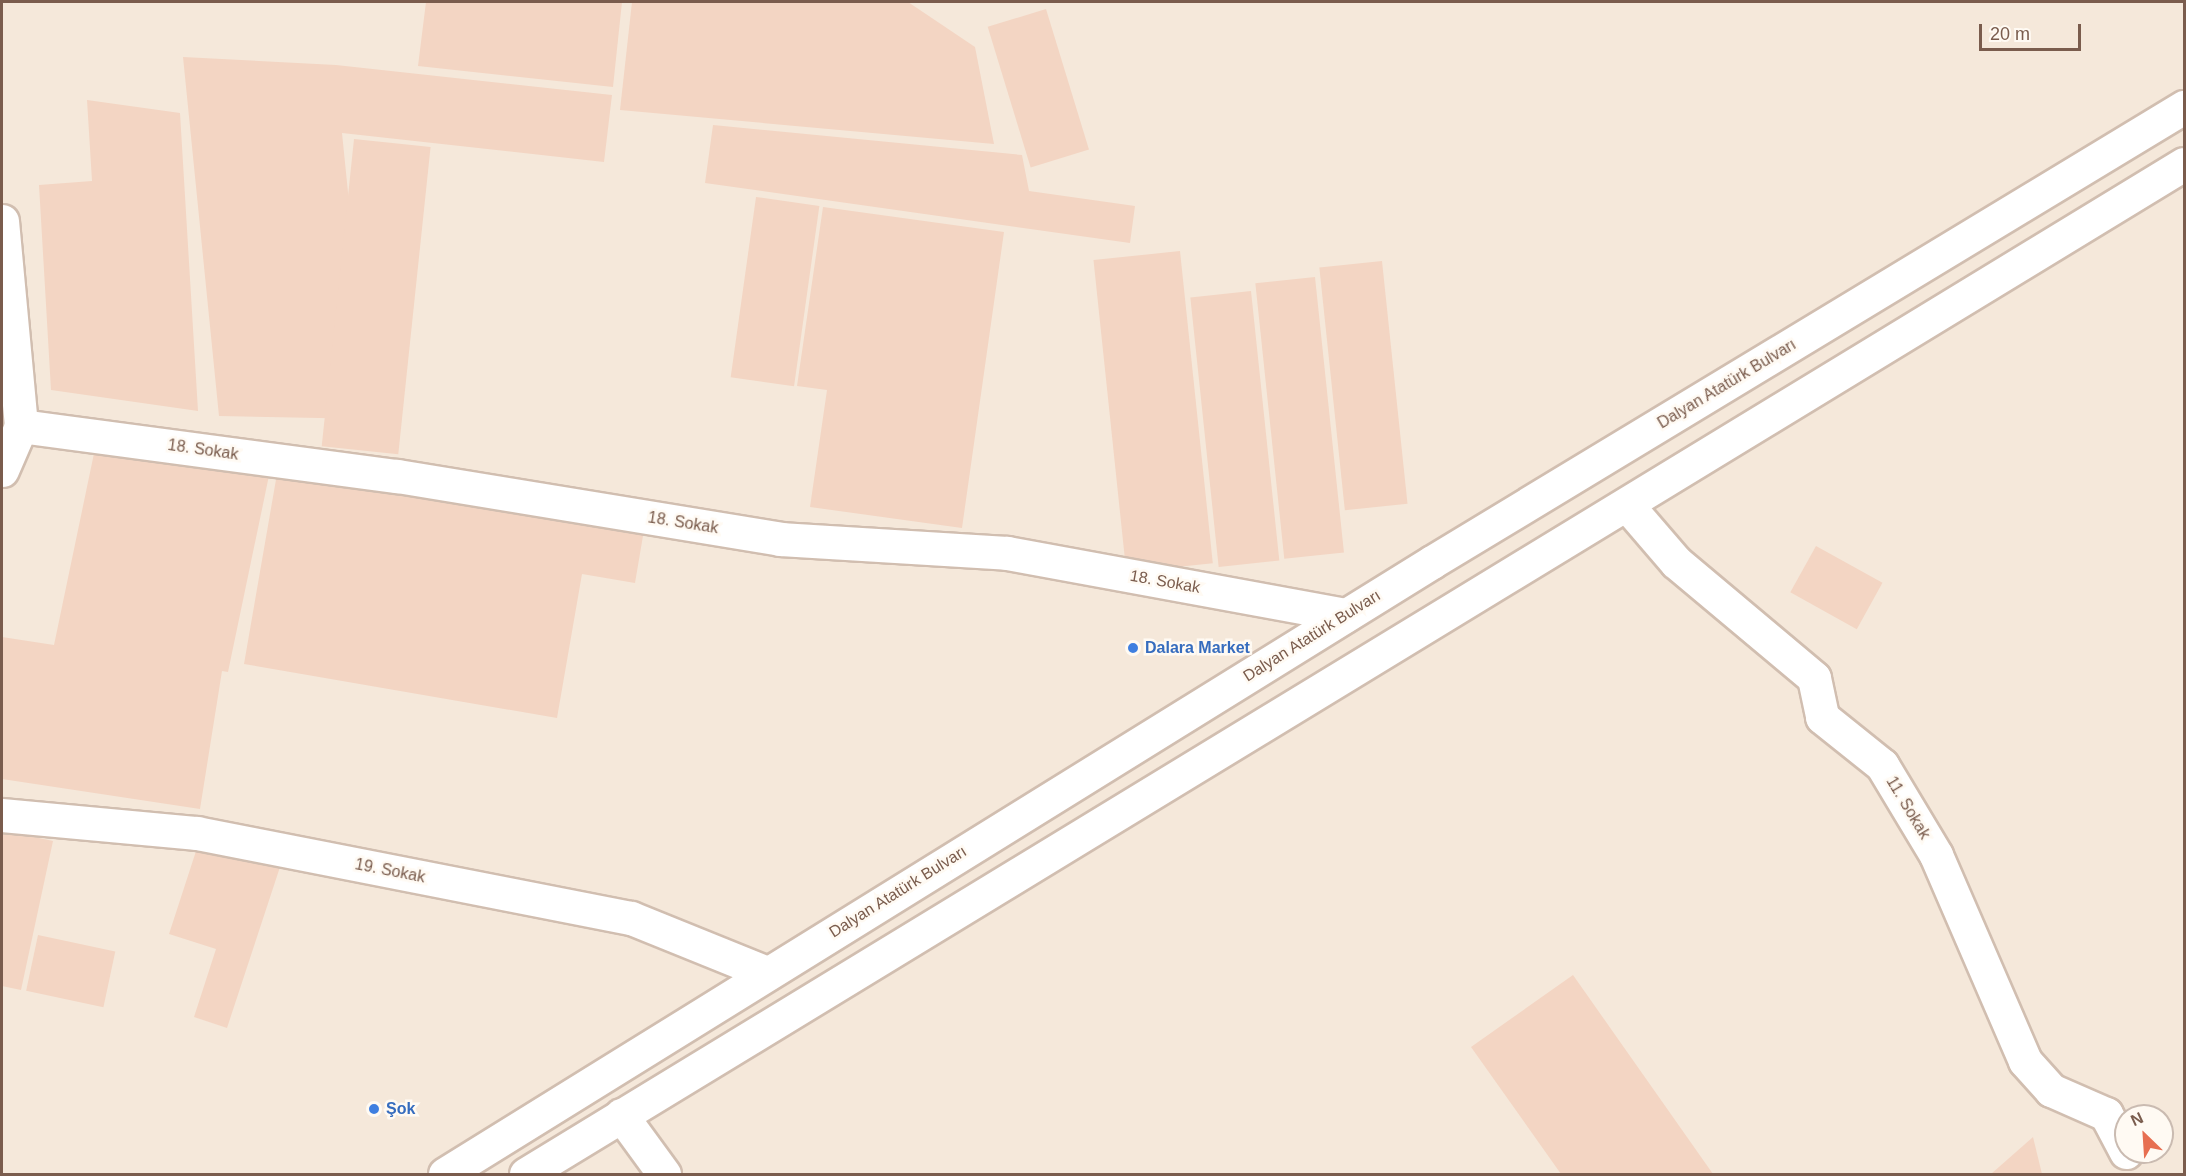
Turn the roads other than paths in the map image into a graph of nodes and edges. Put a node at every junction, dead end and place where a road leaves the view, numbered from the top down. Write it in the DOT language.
graph roads {
  1 [pos="2184,107"];
  2 [pos="2184,164"];
  3 [pos="2,221"];
  4 [pos="21,426"];
  5 [pos="2,470"];
  6 [pos="1627,505"];
  7 [pos="1345,615"];
  8 [pos="2,815"];
  9 [pos="767,973"];
  10 [pos="621,1115"];
  11 [pos="2114,1129"];
  12 [pos="444,1174"];
  13 [pos="526,1174"];
  14 [pos="664,1174"];
  1 -- 7 [label="main road, Dalyan Atatürk Bulvarı"];
  2 -- 6 [label="main road"];
  3 -- 4 [label="main road"];
  4 -- 5 [label="main road"];
  4 -- 7 [label="main road, 18. Sokak"];
  6 -- 10 [label="main road"];
  6 -- 11 [label="main road, 11. Sokak"];
  7 -- 9 [label="main road, Dalyan Atatürk Bulvarı"];
  8 -- 9 [label="main road, 19. Sokak"];
  9 -- 12 [label="main road, Dalyan Atatürk Bulvarı"];
  10 -- 13 [label="main road"];
  10 -- 14 [label="main road"];
}
